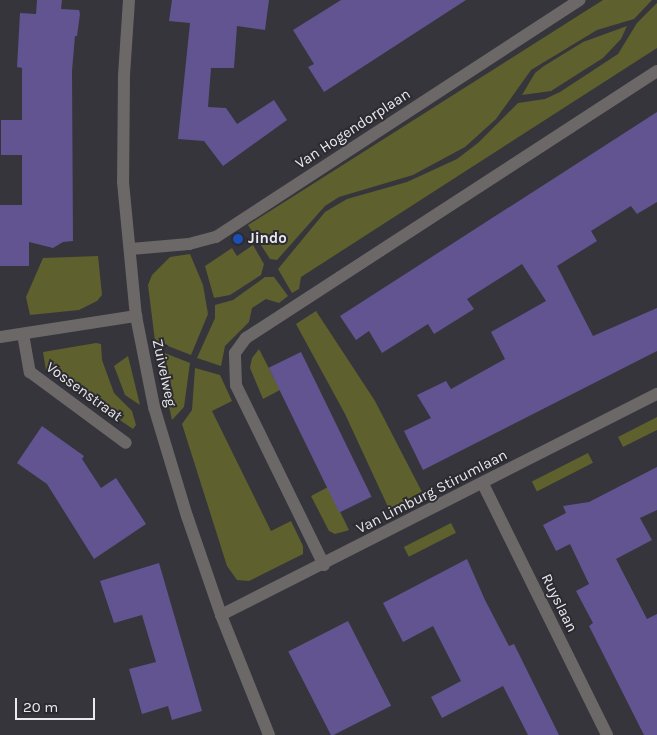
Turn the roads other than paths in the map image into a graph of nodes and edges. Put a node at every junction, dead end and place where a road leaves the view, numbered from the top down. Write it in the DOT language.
graph roads {
  1 [pos="129,0"];
  2 [pos="579,0"];
  3 [pos="657,71"];
  4 [pos="131,248"];
  5 [pos="136,316"];
  6 [pos="23,334"];
  7 [pos="0,337"];
  8 [pos="657,394"];
  9 [pos="126,442"];
  10 [pos="483,484"];
  11 [pos="324,565"];
  12 [pos="221,615"];
  13 [pos="269,735"];
  14 [pos="607,735"];
  1 -- 4 [label="street, Zuivelweg"];
  2 -- 4 [label="street, Van Hogendorplaan"];
  3 -- 11 [label="street"];
  4 -- 5 [label="street, Zuivelweg"];
  5 -- 6 [label="street"];
  5 -- 12 [label="street, Zuivelweg"];
  6 -- 7 [label="street"];
  6 -- 9 [label="street, Vossenstraat"];
  8 -- 10 [label="street, Van Limburg Stirumlaan"];
  10 -- 11 [label="street, Van Limburg Stirumlaan"];
  10 -- 14 [label="street, Ruyslaan"];
  11 -- 12 [label="street, Van Limburg Stirumlaan"];
  12 -- 13 [label="street, Zuivelweg"];
}
